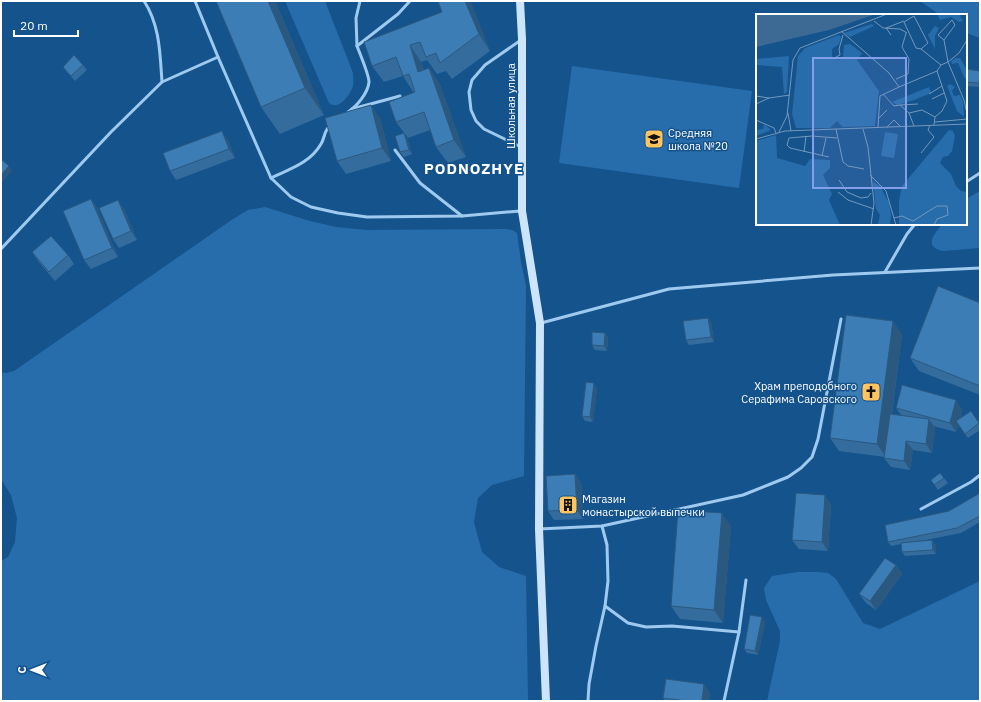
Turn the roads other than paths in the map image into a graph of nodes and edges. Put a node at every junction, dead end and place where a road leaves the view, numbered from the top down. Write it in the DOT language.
graph roads {
  1 [pos="144,1"];
  2 [pos="195,1"];
  3 [pos="360,1"];
  4 [pos="410,1"];
  5 [pos="520,1"];
  6 [pos="522,39"];
  7 [pos="357,46"];
  8 [pos="218,57"];
  9 [pos="162,82"];
  10 [pos="400,96"];
  11 [pos="352,109"];
  12 [pos="346,114"];
  13 [pos="334,123"];
  14 [pos="522,148"];
  15 [pos="395,150"];
  16 [pos="980,173"];
  17 [pos="271,178"];
  18 [pos="967,181"];
  19 [pos="522,211"];
  20 [pos="462,216"];
  21 [pos="914,225"];
  22 [pos="1,249"];
  23 [pos="980,268"];
  24 [pos="885,272"];
  25 [pos="841,319"];
  26 [pos="540,323"];
  27 [pos="980,475"];
  28 [pos="921,509"];
  29 [pos="602,526"];
  30 [pos="539,529"];
  31 [pos="746,580"];
  32 [pos="605,606"];
  33 [pos="739,632"];
  34 [pos="546,701"];
  35 [pos="588,701"];
  36 [pos="724,701"];
  1 -- 9 [label="lane"];
  2 -- 8 [label="lane"];
  3 -- 7 [label="lane"];
  4 -- 7 [label="lane"];
  5 -- 6 [label="main road, Школьная улица"];
  6 -- 14 [label="main road, Школьная улица"];
  6 -- 14 [label="lane"];
  7 -- 11 [label="lane"];
  8 -- 9 [label="lane"];
  8 -- 17 [label="lane"];
  9 -- 22 [label="lane"];
  10 -- 11 [label="lane"];
  11 -- 12 [label="lane"];
  13 -- 17 [label="lane"];
  14 -- 19 [label="main road, Школьная улица"];
  15 -- 20 [label="lane"];
  16 -- 18 [label="lane"];
  17 -- 20 [label="lane"];
  19 -- 20 [label="lane"];
  19 -- 26 [label="main road, Школьная улица"];
  21 -- 24 [label="lane"];
  23 -- 24 [label="lane"];
  24 -- 26 [label="lane"];
  25 -- 29 [label="lane"];
  26 -- 30 [label="main road, Школьная улица"];
  27 -- 28 [label="lane"];
  29 -- 30 [label="lane"];
  29 -- 32 [label="lane"];
  30 -- 34 [label="main road, Школьная улица"];
  31 -- 33 [label="lane"];
  32 -- 33 [label="lane"];
  32 -- 35 [label="lane"];
  33 -- 36 [label="lane"];
}
